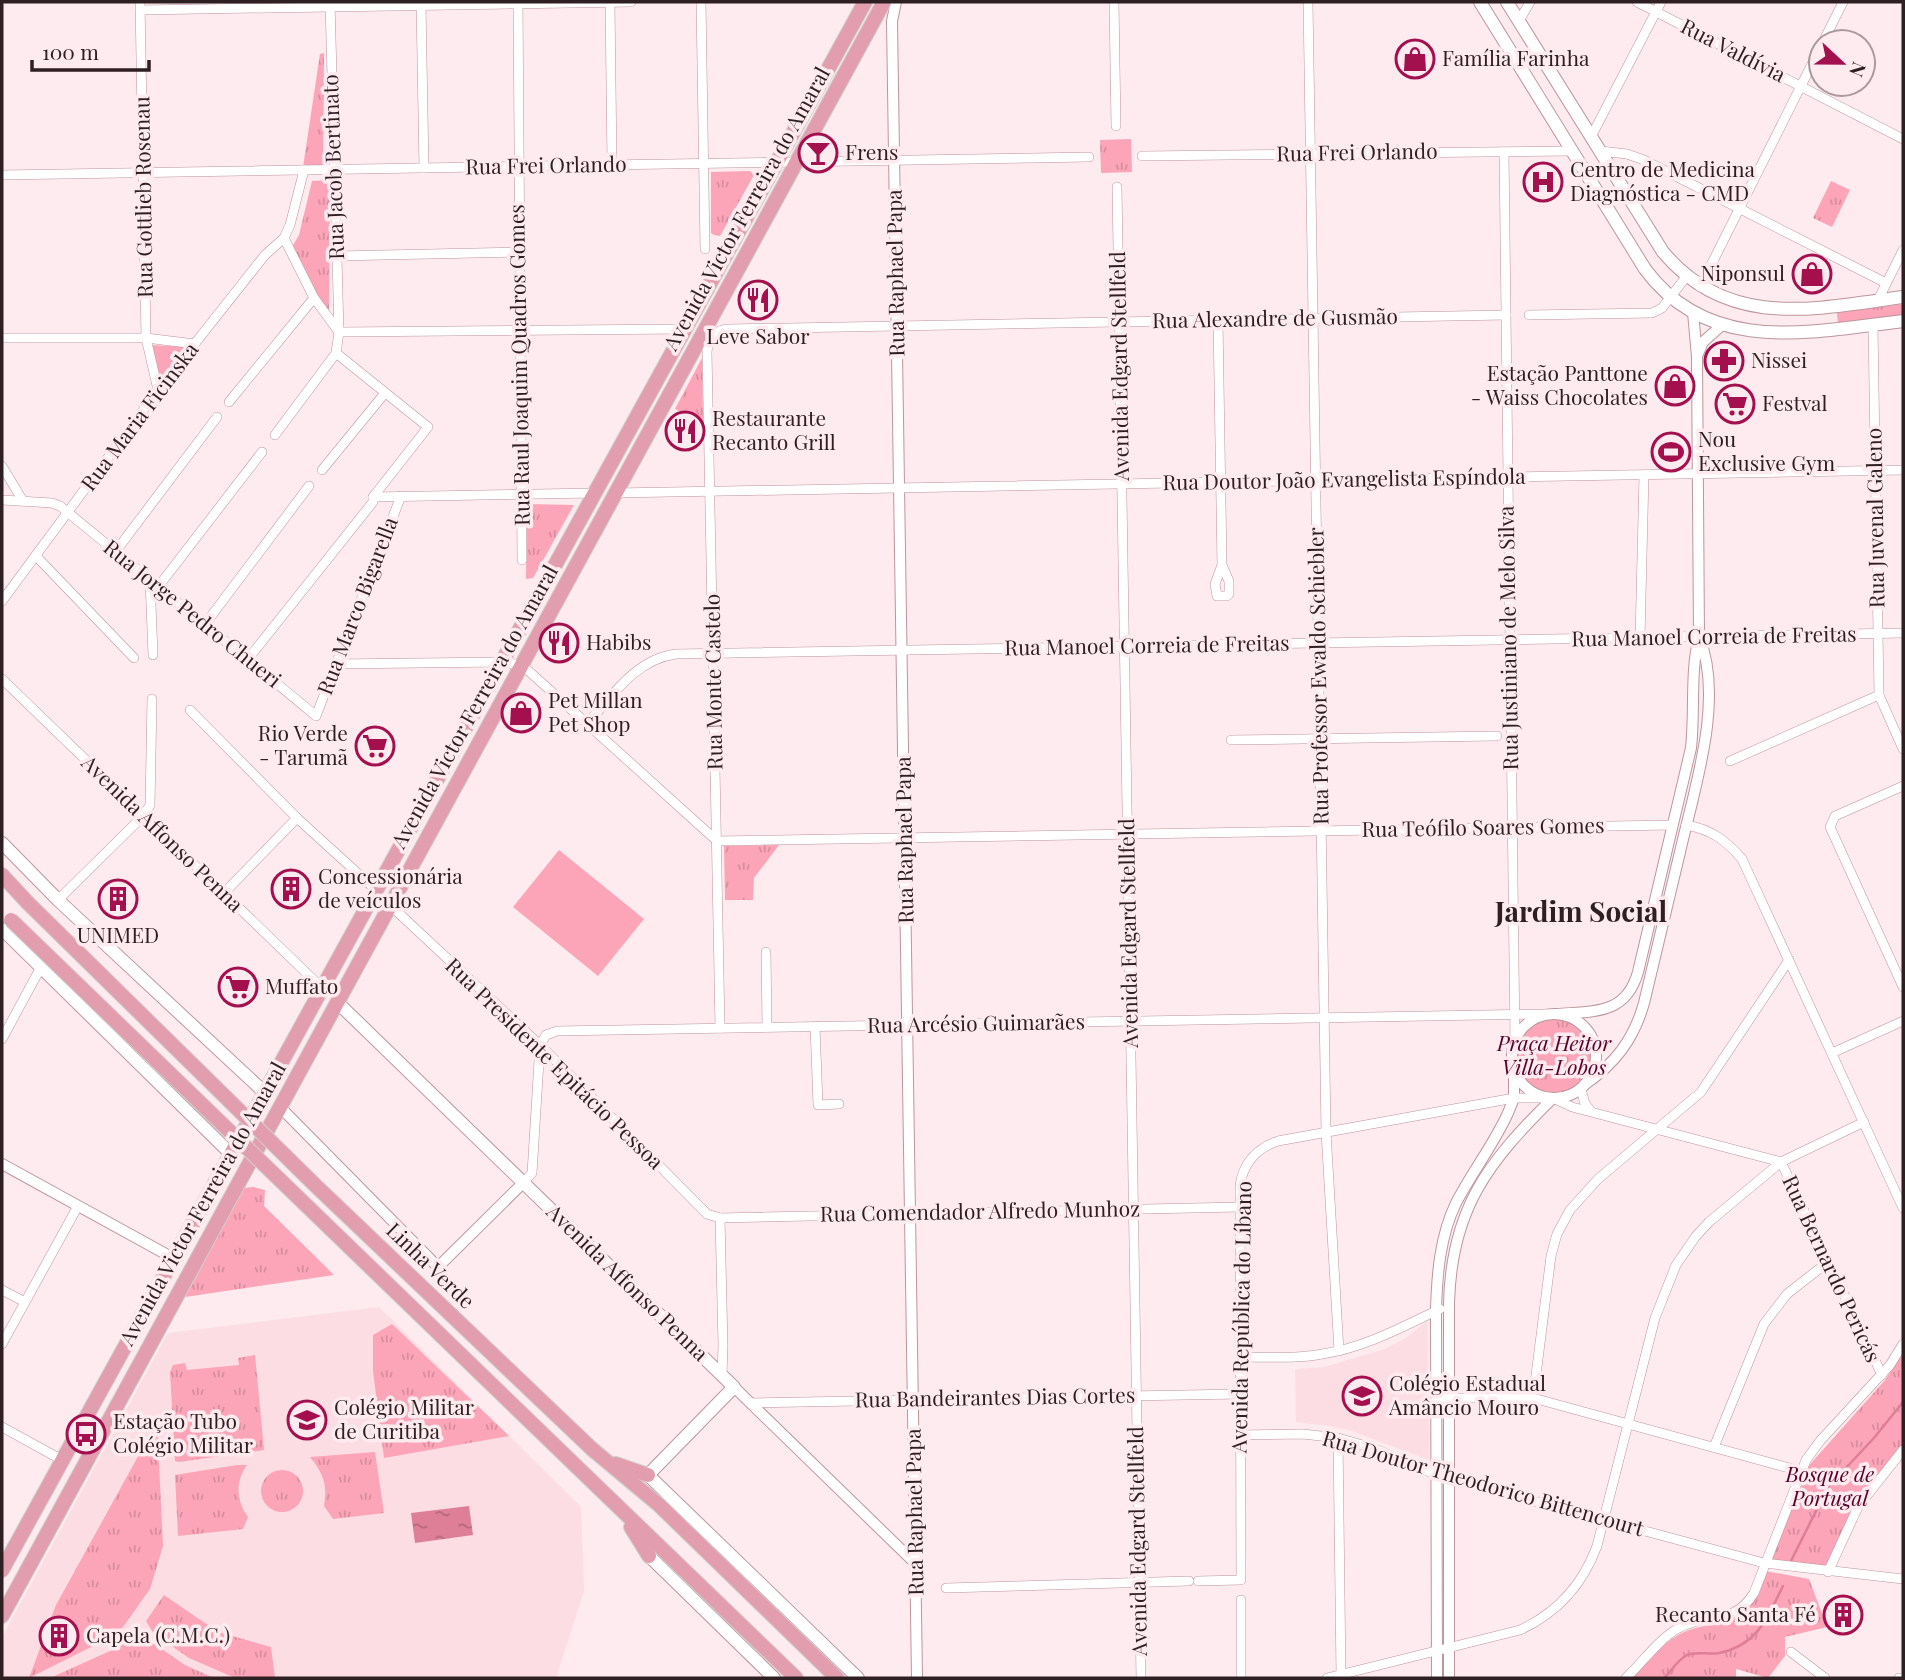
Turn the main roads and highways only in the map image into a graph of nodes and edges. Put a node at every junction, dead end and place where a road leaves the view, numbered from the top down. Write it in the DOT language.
graph roads {
  1 [pos="865,2"];
  2 [pos="884,2"];
  3 [pos="1501,2"];
  4 [pos="1507,2"];
  5 [pos="1483,6"];
  6 [pos="1903,297"];
  7 [pos="1832,306"];
  8 [pos="1804,308"];
  9 [pos="1903,321"];
  10 [pos="1835,330"];
  11 [pos="1806,332"];
  12 [pos="2,843"];
  13 [pos="2,875"];
  14 [pos="5,920"];
  15 [pos="337,1002"];
  16 [pos="264,1092"];
  17 [pos="231,1154"];
  18 [pos="606,1461"];
  19 [pos="648,1475"];
  20 [pos="620,1508"];
  21 [pos="649,1556"];
  22 [pos="2,1570"];
  23 [pos="6,1601"];
  24 [pos="2,1616"];
  25 [pos="774,1678"];
  26 [pos="796,1678"];
  27 [pos="837,1678"];
  28 [pos="858,1678"];
  1 -- 16 [label="highway, Avenida Victor Ferreira do Amaral"];
  2 -- 15 [label="highway, Avenida Victor Ferreira do Amaral"];
  3 -- 5 [label="main road"];
  4 -- 8 [label="main road"];
  5 -- 11 [label="main road"];
  6 -- 7 [label="main road"];
  7 -- 8 [label="main road"];
  7 -- 10 [label="main road"];
  8 -- 11 [label="main road"];
  9 -- 10 [label="main road"];
  10 -- 11 [label="main road"];
  12 -- 16 [label="main road"];
  13 -- 18 [label="highway, Linha Verde, bridge"];
  14 -- 17 [label="main road, Linha Verde"];
  14 -- 20 [label="highway, Linha Verde, bridge"];
  15 -- 19 [label="main road, Avenida Affonso Penna"];
  15 -- 23 [label="highway, Avenida Victor Ferreira do Amaral"];
  16 -- 17 [label="highway, Avenida Victor Ferreira do Amaral"];
  17 -- 22 [label="highway, Avenida Victor Ferreira do Amaral"];
  18 -- 19 [label="highway"];
  18 -- 27 [label="highway, Linha Verde"];
  19 -- 28 [label="main road"];
  20 -- 21 [label="highway"];
  20 -- 26 [label="highway, Linha Verde"];
  21 -- 25 [label="main road"];
  23 -- 24 [label="highway, Avenida Victor Ferreira do Amaral"];
}
